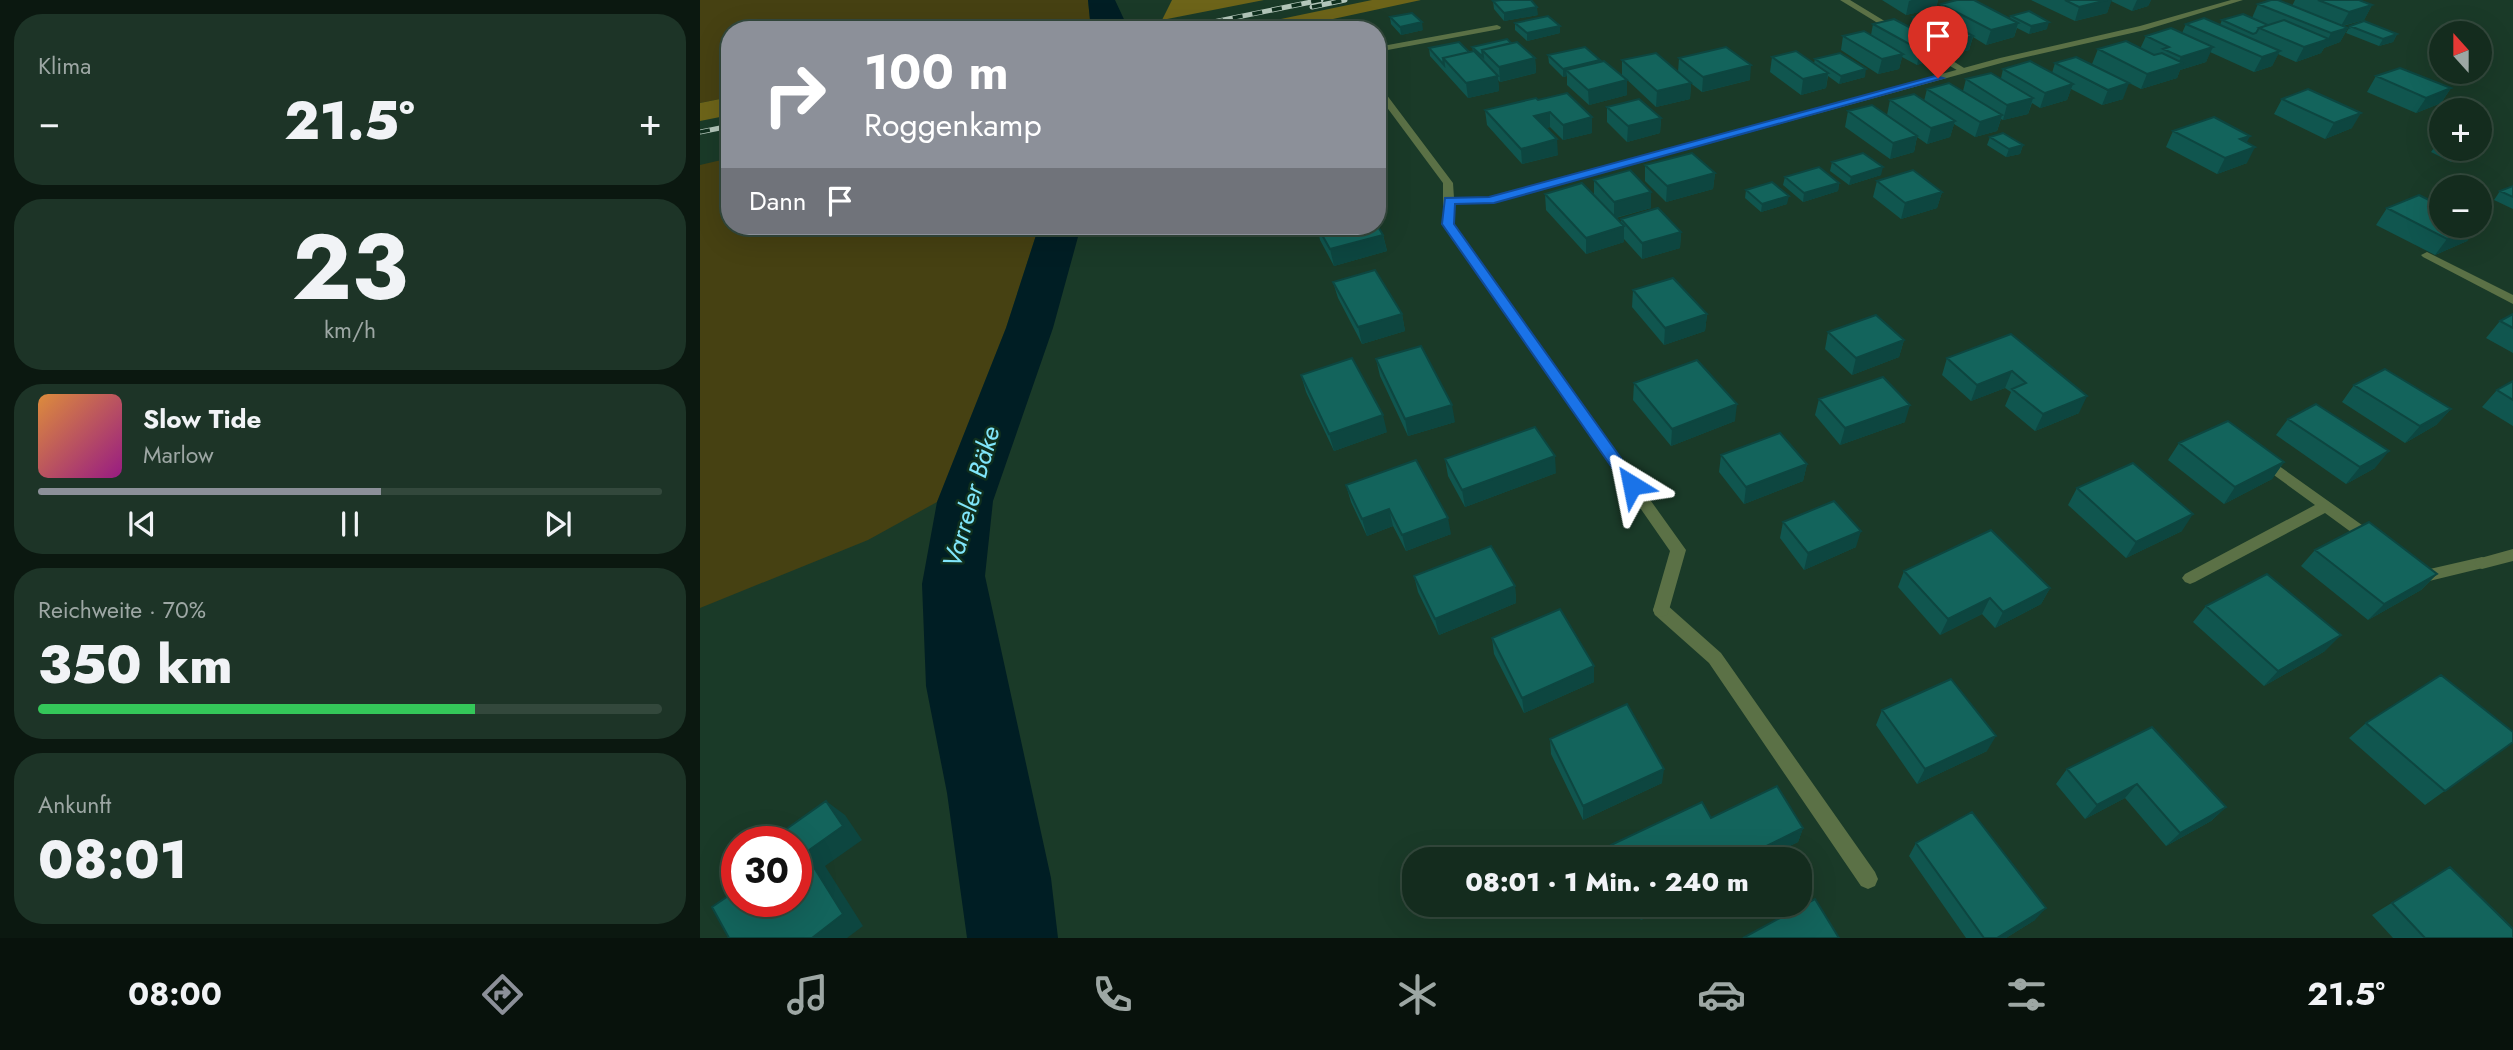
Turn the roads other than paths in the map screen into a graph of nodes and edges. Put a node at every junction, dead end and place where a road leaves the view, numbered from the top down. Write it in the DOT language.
graph roads {
  1 [pos="1844,0"];
  2 [pos="2239,0"];
  3 [pos="1497,27"];
  4 [pos="1906,36"];
  5 [pos="1917,43"];
  6 [pos="1386,48"];
  7 [pos="1965,71"];
  8 [pos="1386,100"];
  9 [pos="1449,201"];
  10 [pos="2427,255"];
  11 [pos="2513,300"];
  12 [pos="2253,453"];
  13 [pos="2326,506"];
  14 [pos="2379,546"];
  15 [pos="2513,555"];
  16 [pos="2411,570"];
  17 [pos="2190,578"];
  18 [pos="1868,879"];
  1 -- 4 [label="street"];
  2 -- 7 [label="street"];
  3 -- 6 [label="street"];
  5 -- 7 [label="street"];
  7 -- 9 [label="street"];
  8 -- 9 [label="street"];
  9 -- 18 [label="street"];
  10 -- 11 [label="street"];
  12 -- 13 [label="street"];
  13 -- 14 [label="street"];
  13 -- 17 [label="street"];
  15 -- 16 [label="street"];
}
